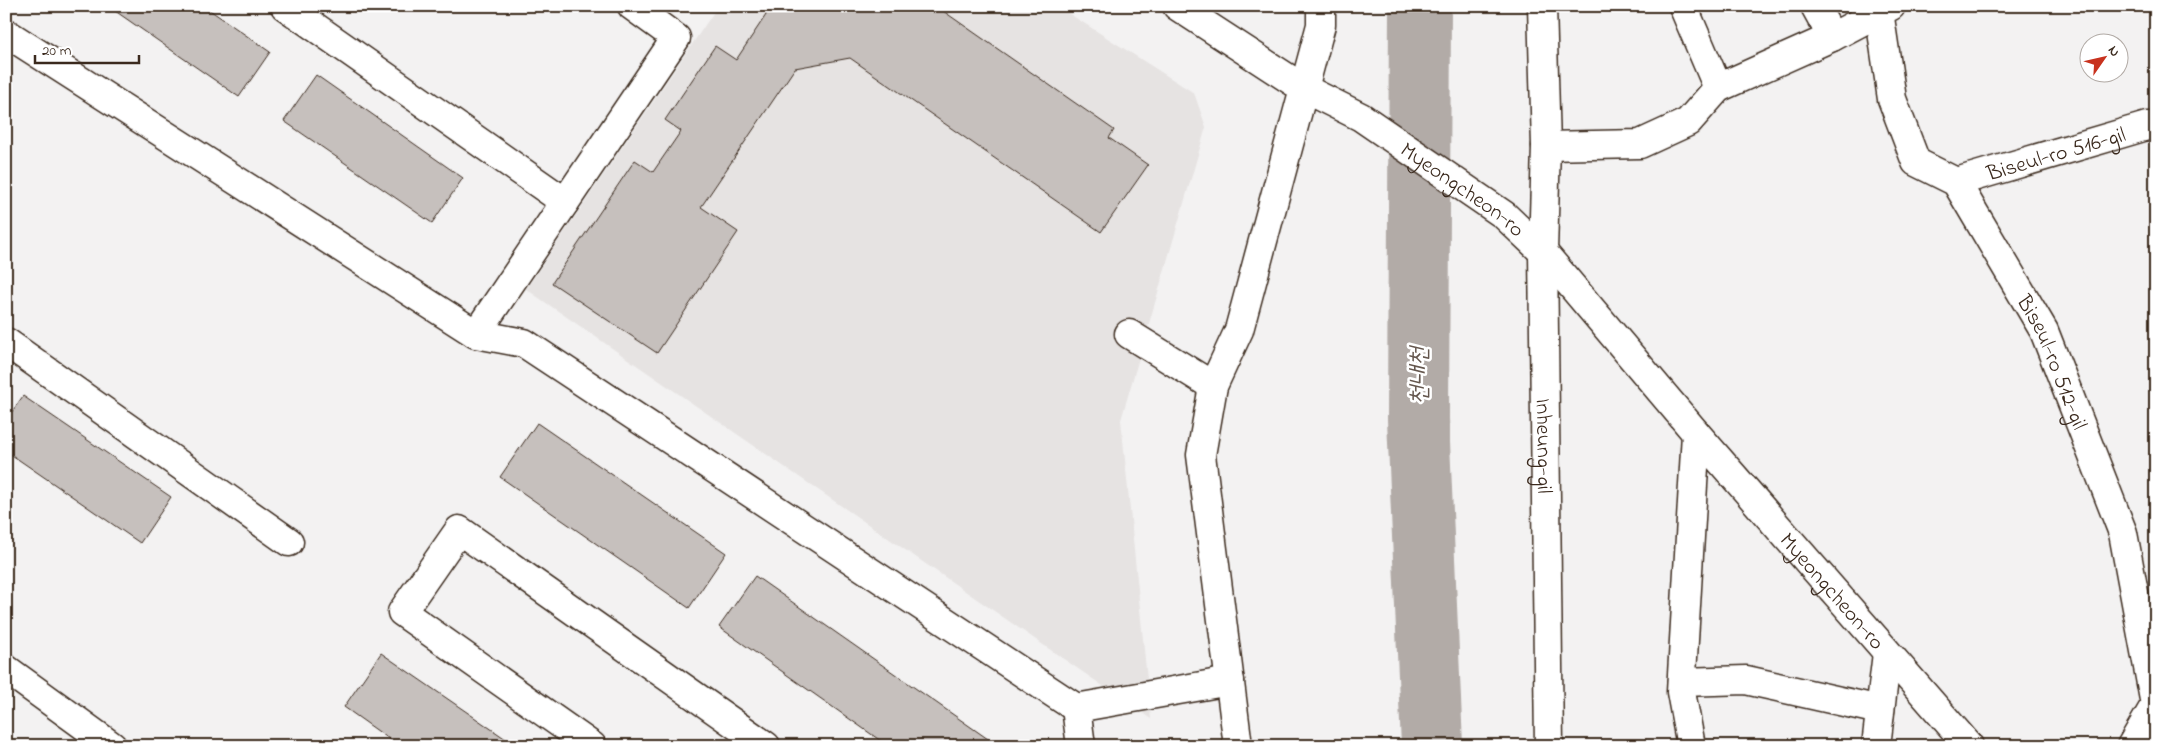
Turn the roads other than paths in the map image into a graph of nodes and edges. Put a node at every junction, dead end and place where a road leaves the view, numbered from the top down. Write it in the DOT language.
graph roads {
  1 [pos="285,6"];
  2 [pos="632,6"];
  3 [pos="1177,6"];
  4 [pos="1321,6"];
  5 [pos="1542,6"];
  6 [pos="1683,6"];
  7 [pos="1815,6"];
  8 [pos="1885,9"];
  9 [pos="6,33"];
  10 [pos="1832,37"];
  11 [pos="1303,88"];
  12 [pos="1718,88"];
  13 [pos="2156,126"];
  14 [pos="1546,146"];
  15 [pos="1956,182"];
  16 [pos="566,202"];
  17 [pos="1543,252"];
  18 [pos="476,334"];
  19 [pos="1129,334"];
  20 [pos="6,342"];
  21 [pos="1213,386"];
  22 [pos="1696,433"];
  23 [pos="290,542"];
  24 [pos="1888,653"];
  25 [pos="6,669"];
  26 [pos="1230,681"];
  27 [pos="1682,682"];
  28 [pos="2155,705"];
  29 [pos="1076,708"];
  30 [pos="1880,710"];
  31 [pos="112,746"];
  32 [pos="592,746"];
  33 [pos="766,746"];
  34 [pos="1081,746"];
  35 [pos="1238,746"];
  36 [pos="1549,746"];
  37 [pos="1692,746"];
  38 [pos="1876,746"];
  39 [pos="1969,746"];
  40 [pos="2131,746"];
  1 -- 16 [label="street"];
  2 -- 16 [label="street"];
  3 -- 11 [label="street, Myeongcheon-ro"];
  4 -- 11 [label="street"];
  5 -- 14 [label="street, Inheung-gil"];
  6 -- 12 [label="street"];
  7 -- 10 [label="street"];
  8 -- 10 [label="street"];
  8 -- 15 [label="street"];
  9 -- 18 [label="street"];
  10 -- 12 [label="street"];
  11 -- 17 [label="street, Myeongcheon-ro"];
  11 -- 21 [label="street"];
  12 -- 14 [label="street"];
  13 -- 15 [label="street, Biseul-ro 516-gil"];
  14 -- 17 [label="street, Inheung-gil"];
  15 -- 28 [label="street, Biseul-ro 512-gil"];
  16 -- 18 [label="street"];
  17 -- 22 [label="street, Myeongcheon-ro"];
  17 -- 36 [label="street, Inheung-gil"];
  18 -- 29 [label="street"];
  19 -- 21 [label="street"];
  20 -- 23 [label="street"];
  21 -- 26 [label="street"];
  22 -- 24 [label="street, Myeongcheon-ro"];
  22 -- 27 [label="street"];
  24 -- 30 [label="street"];
  24 -- 39 [label="street, Myeongcheon-ro"];
  25 -- 31 [label="street"];
  26 -- 29 [label="street"];
  26 -- 35 [label="street"];
  27 -- 30 [label="street"];
  27 -- 37 [label="street"];
  28 -- 40 [label="street, Biseul-ro 512-gil"];
  29 -- 34 [label="street"];
  30 -- 38 [label="street"];
  32 -- 33 [label="street"];
}
